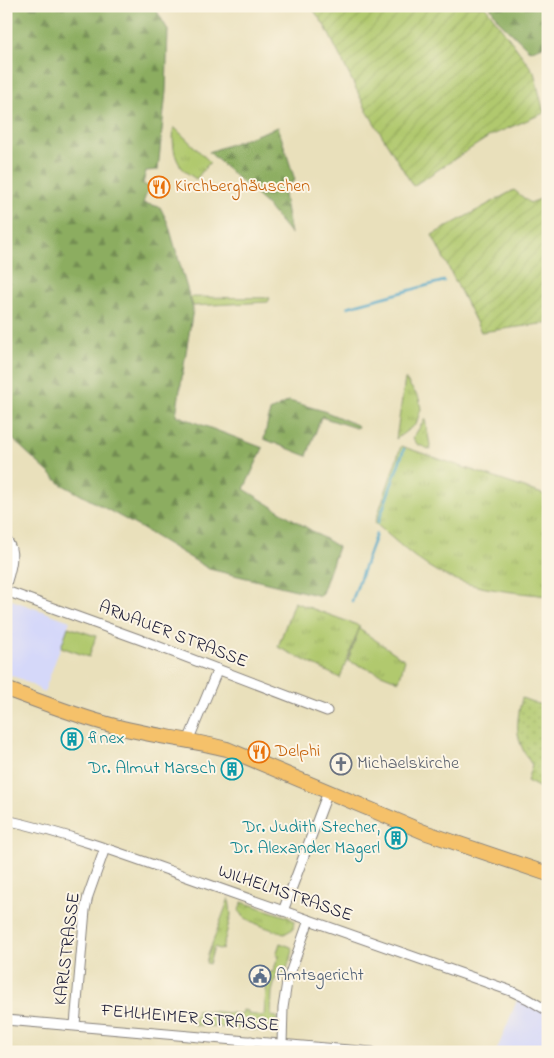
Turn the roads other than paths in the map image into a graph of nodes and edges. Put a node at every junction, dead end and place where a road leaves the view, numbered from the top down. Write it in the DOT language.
graph roads {
  1 [pos="6,540"];
  2 [pos="6,584"];
  3 [pos="6,591"];
  4 [pos="218,669"];
  5 [pos="6,689"];
  6 [pos="327,711"];
  7 [pos="188,740"];
  8 [pos="328,792"];
  9 [pos="6,820"];
  10 [pos="105,848"];
  11 [pos="548,874"];
  12 [pos="283,911"];
  13 [pos="309,920"];
  14 [pos="548,1011"];
  15 [pos="6,1020"];
  16 [pos="75,1025"];
  17 [pos="251,1041"];
  18 [pos="282,1044"];
  19 [pos="249,1052"];
  20 [pos="372,1052"];
  1 -- 2 [label="street"];
  3 -- 4 [label="street, ARNAUER STRASSE"];
  4 -- 6 [label="street, ARNAUER STRASSE"];
  4 -- 7 [label="street"];
  5 -- 7 [label="main road"];
  7 -- 8 [label="main road"];
  8 -- 11 [label="main road"];
  8 -- 12 [label="street"];
  9 -- 10 [label="street, WILHELMSTRASSE"];
  10 -- 12 [label="street, WILHELMSTRASSE"];
  10 -- 16 [label="street, KARLSTRASSE"];
  12 -- 13 [label="street, WILHELMSTRASSE"];
  13 -- 14 [label="street, WILHELMSTRASSE"];
  13 -- 18 [label="street"];
  15 -- 16 [label="street, FEHLHEIMER STRASSE"];
  16 -- 17 [label="street, FEHLHEIMER STRASSE"];
  17 -- 18 [label="street, FEHLHEIMER STRASSE"];
  17 -- 19 [label="street"];
  18 -- 20 [label="street, FEHLHEIMER STRASSE"];
}
